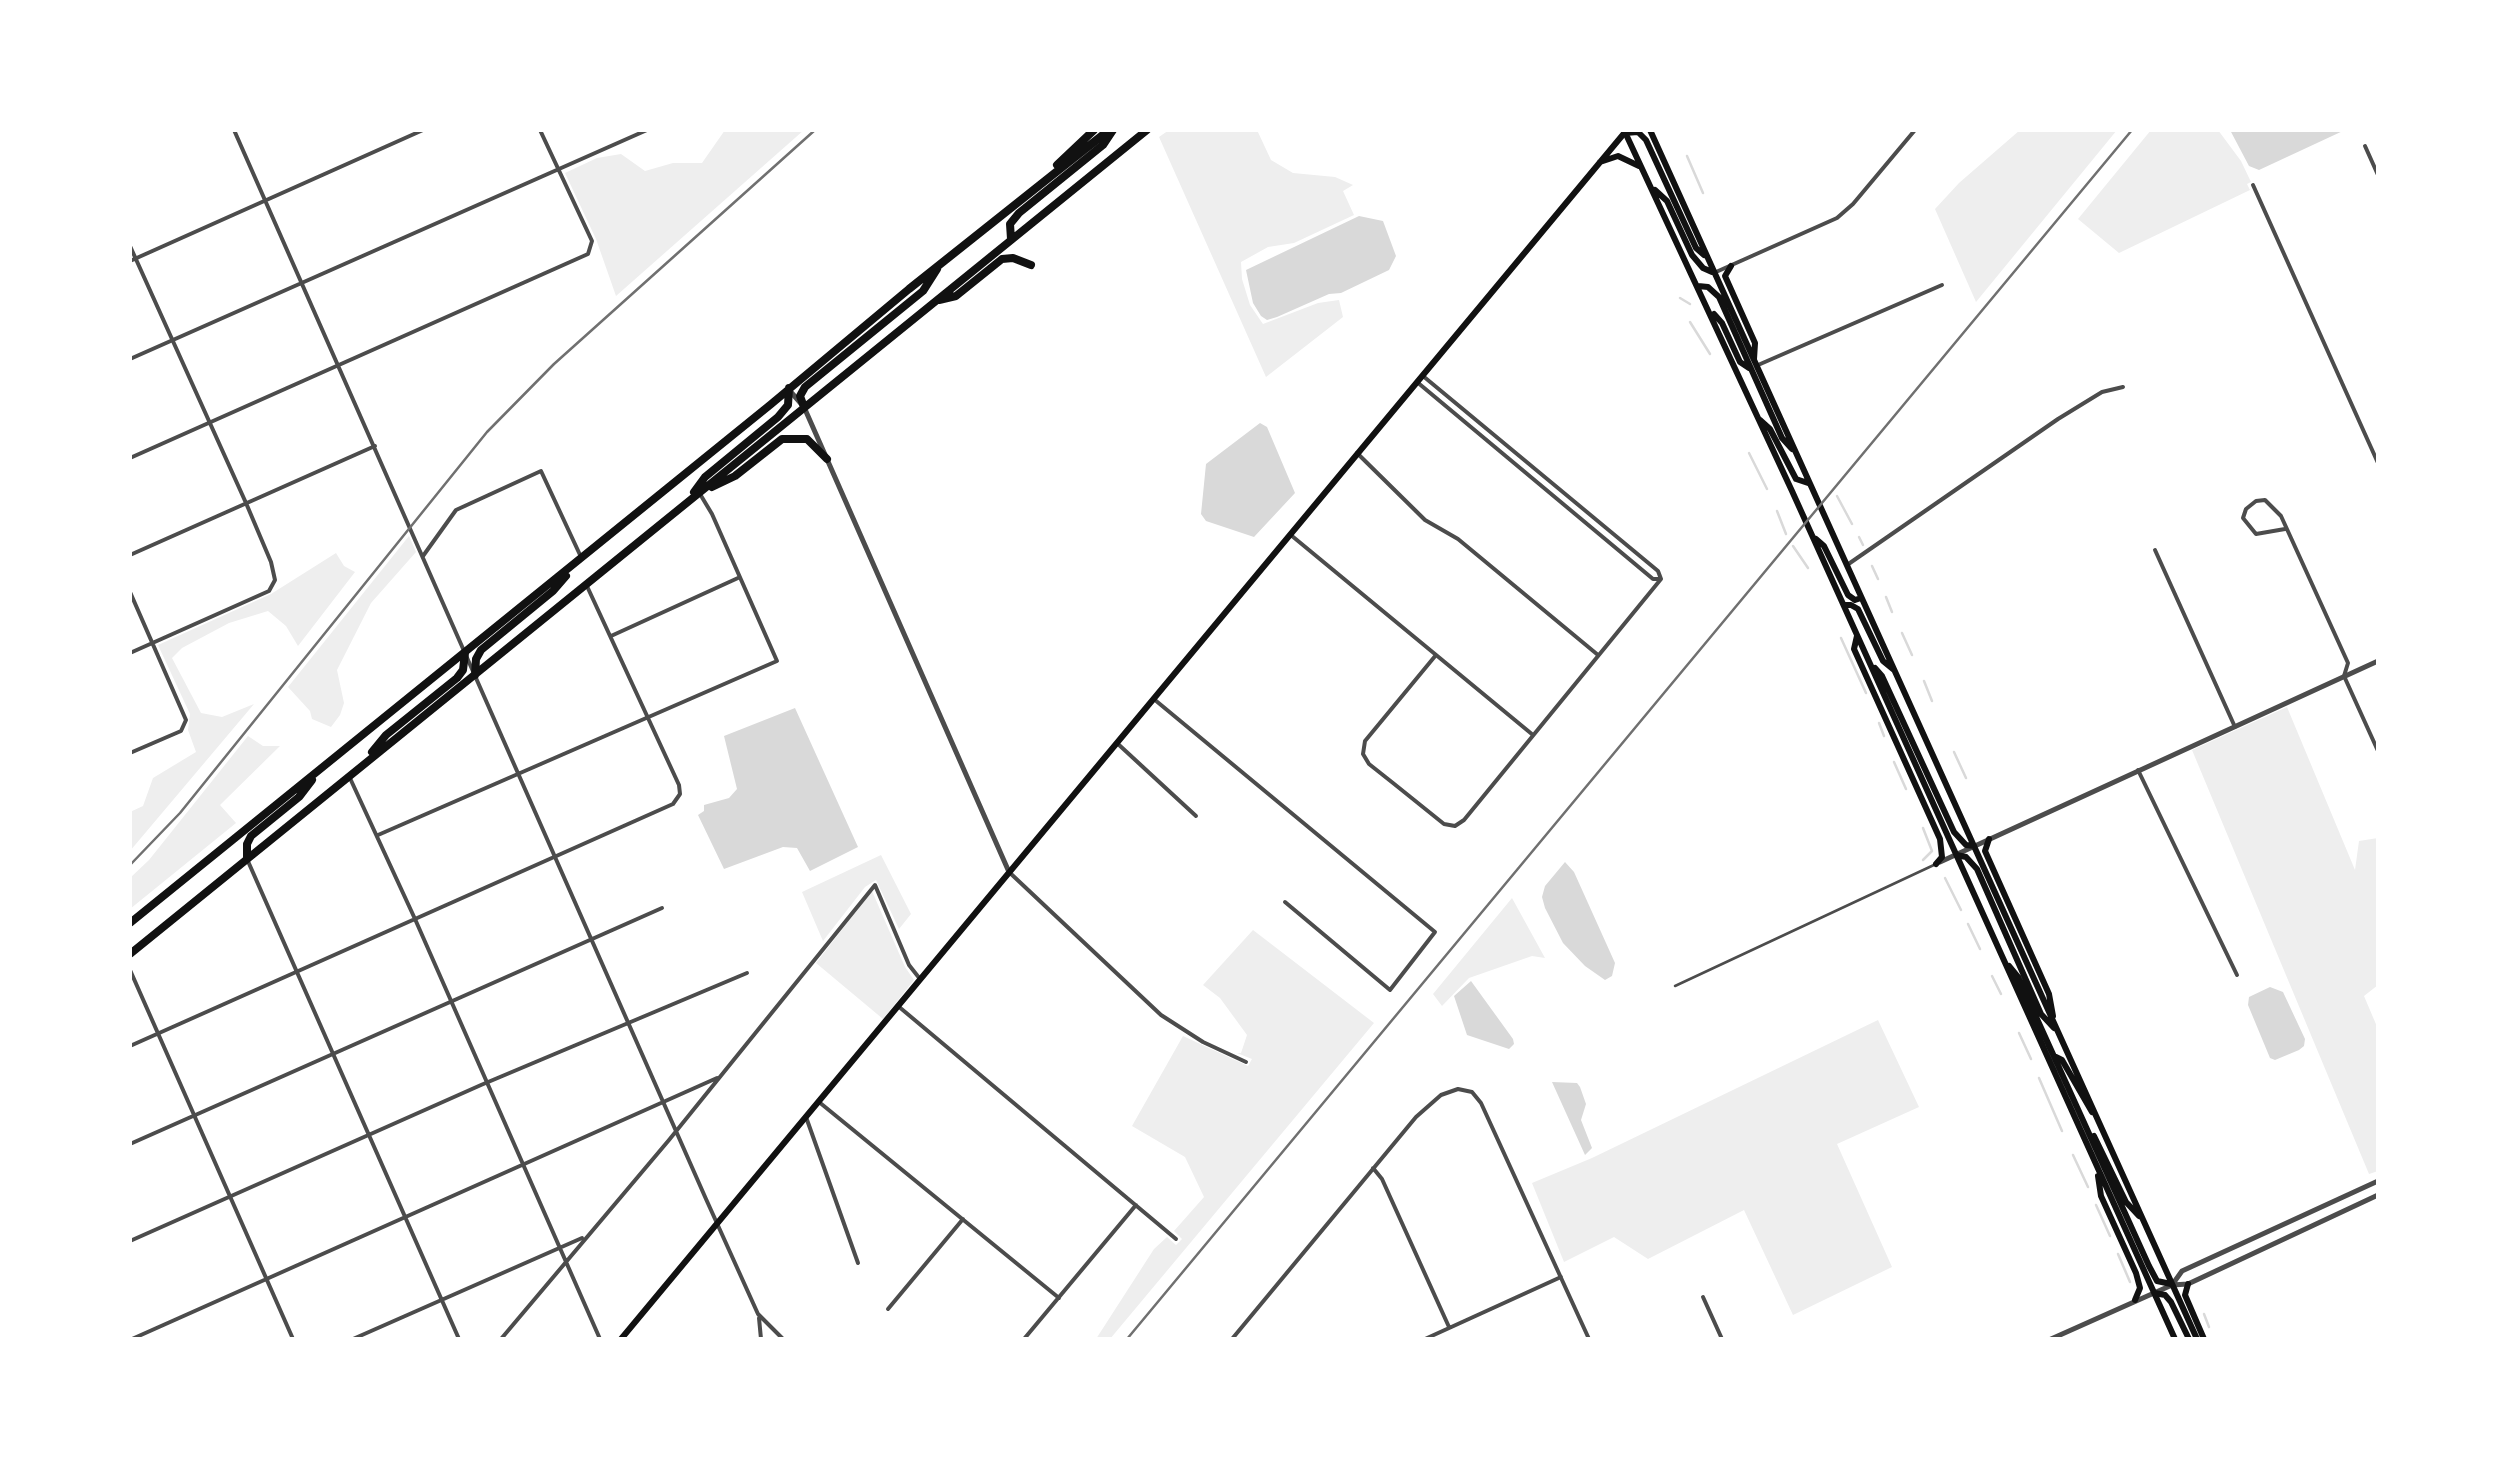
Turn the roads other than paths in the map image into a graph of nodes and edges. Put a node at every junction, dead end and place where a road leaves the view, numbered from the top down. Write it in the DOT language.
graph roads {
  1 [pos="234,130"];
  2 [pos="423,130"];
  3 [pos="540,130"];
  4 [pos="647,130"];
  5 [pos="1094,130"];
  6 [pos="1111,130"];
  7 [pos="1147,130"];
  8 [pos="1650,130"];
  9 [pos="1915,130"];
  10 [pos="1625,131"];
  11 [pos="2365,146"];
  12 [pos="1599,162"];
  13 [pos="1642,168"];
  14 [pos="557,170"];
  15 [pos="2378,175"];
  16 [pos="2252,185"];
  17 [pos="1650,186"];
  18 [pos="1029,192"];
  19 [pos="266,200"];
  20 [pos="1011,239"];
  21 [pos="130,246"];
  22 [pos="1708,258"];
  23 [pos="133,260"];
  24 [pos="942,262"];
  25 [pos="1032,265"];
  26 [pos="1730,266"];
  27 [pos="1714,272"];
  28 [pos="302,282"];
  29 [pos="1698,286"];
  30 [pos="1942,286"];
  31 [pos="934,302"];
  32 [pos="1708,308"];
  33 [pos="172,341"];
  34 [pos="130,360"];
  35 [pos="1754,365"];
  36 [pos="340,366"];
  37 [pos="1738,374"];
  38 [pos="1420,379"];
  39 [pos="2123,387"];
  40 [pos="788,388"];
  41 [pos="804,408"];
  42 [pos="1758,417"];
  43 [pos="209,423"];
  44 [pos="374,446"];
  45 [pos="1358,453"];
  46 [pos="130,458"];
  47 [pos="827,459"];
  48 [pos="2378,463"];
  49 [pos="1810,483"];
  50 [pos="1792,491"];
  51 [pos="699,493"];
  52 [pos="246,503"];
  53 [pos="685,504"];
  54 [pos="2286,529"];
  55 [pos="1811,535"];
  56 [pos="1292,536"];
  57 [pos="2155,550"];
  58 [pos="130,555"];
  59 [pos="422,556"];
  60 [pos="582,558"];
  61 [pos="1846,565"];
  62 [pos="739,577"];
  63 [pos="586,584"];
  64 [pos="130,592"];
  65 [pos="1862,598"];
  66 [pos="1844,606"];
  67 [pos="1857,634"];
  68 [pos="611,636"];
  69 [pos="152,642"];
  70 [pos="465,652"];
  71 [pos="130,653"];
  72 [pos="1436,655"];
  73 [pos="1600,656"];
  74 [pos="2378,661"];
  75 [pos="1870,664"];
  76 [pos="1894,670"];
  77 [pos="474,674"];
  78 [pos="2344,676"];
  79 [pos="1155,700"];
  80 [pos="647,718"];
  81 [pos="2234,727"];
  82 [pos="1534,735"];
  83 [pos="1118,744"];
  84 [pos="2378,751"];
  85 [pos="130,752"];
  86 [pos="362,766"];
  87 [pos="2138,770"];
  88 [pos="317,772"];
  89 [pos="518,773"];
  90 [pos="349,776"];
  91 [pos="1196,816"];
  92 [pos="378,835"];
  93 [pos="1989,839"];
  94 [pos="1974,846"];
  95 [pos="1956,854"];
  96 [pos="556,857"];
  97 [pos="247,859"];
  98 [pos="1936,864"];
  99 [pos="1009,872"];
  100 [pos="1285,902"];
  101 [pos="662,908"];
  102 [pos="132,919"];
  103 [pos="415,919"];
  104 [pos="592,938"];
  105 [pos="130,954"];
  106 [pos="2003,959"];
  107 [pos="130,970"];
  108 [pos="297,972"];
  109 [pos="747,972"];
  110 [pos="2237,976"];
  111 [pos="920,979"];
  112 [pos="1675,986"];
  113 [pos="451,1001"];
  114 [pos="898,1006"];
  115 [pos="628,1022"];
  116 [pos="2057,1030"];
  117 [pos="158,1033"];
  118 [pos="130,1046"];
  119 [pos="334,1053"];
  120 [pos="2054,1057"];
  121 [pos="1246,1062"];
  122 [pos="718,1078"];
  123 [pos="488,1083"];
  124 [pos="819,1102"];
  125 [pos="664,1104"];
  126 [pos="194,1115"];
  127 [pos="2096,1115"];
  128 [pos="806,1117"];
  129 [pos="676,1131"];
  130 [pos="2089,1134"];
  131 [pos="370,1135"];
  132 [pos="130,1144"];
  133 [pos="2096,1165"];
  134 [pos="524,1166"];
  135 [pos="1373,1168"];
  136 [pos="2378,1182"];
  137 [pos="2378,1195"];
  138 [pos="230,1197"];
  139 [pos="1136,1205"];
  140 [pos="406,1218"];
  141 [pos="963,1219"];
  142 [pos="2143,1221"];
  143 [pos="718,1223"];
  144 [pos="585,1237"];
  145 [pos="1176,1239"];
  146 [pos="130,1241"];
  147 [pos="560,1248"];
  148 [pos="566,1262"];
  149 [pos="858,1263"];
  150 [pos="1561,1278"];
  151 [pos="267,1279"];
  152 [pos="2172,1284"];
  153 [pos="2188,1284"];
  154 [pos="2154,1293"];
  155 [pos="1703,1297"];
  156 [pos="1059,1298"];
  157 [pos="442,1300"];
  158 [pos="2135,1300"];
  159 [pos="888,1310"];
  160 [pos="758,1314"];
  161 [pos="1450,1328"];
  162 [pos="132,1339"];
  163 [pos="293,1339"];
  164 [pos="354,1339"];
  165 [pos="459,1339"];
  166 [pos="501,1339"];
  167 [pos="600,1339"];
  168 [pos="621,1339"];
  169 [pos="761,1339"];
  170 [pos="784,1339"];
  171 [pos="1024,1339"];
  172 [pos="1232,1339"];
  173 [pos="1425,1339"];
  174 [pos="1589,1339"];
  175 [pos="1722,1339"];
  176 [pos="2051,1339"];
  177 [pos="2175,1339"];
  178 [pos="2189,1339"];
  179 [pos="2200,1339"];
  1 -- 19 [label="street"];
  2 -- 19 [label="street"];
  3 -- 14 [label="street"];
  4 -- 14 [label="street"];
  5 -- 18 [label="highway"];
  6 -- 18 [label="highway"];
  6 -- 20 [label="highway"];
  7 -- 20 [label="highway"];
  8 -- 22 [label="main road"];
  9 -- 26 [label="street"];
  10 -- 12 [label="main road"];
  10 -- 13 [label="main road"];
  10 -- 22 [label="main road"];
  11 -- 15 [label="street"];
  12 -- 13 [label="main road"];
  12 -- 38 [label="main road"];
  13 -- 17 [label="main road"];
  14 -- 28 [label="street"];
  14 -- 36 [label="street"];
  16 -- 48 [label="street"];
  17 -- 27 [label="main road"];
  17 -- 29 [label="main road"];
  18 -- 24 [label="highway"];
  19 -- 23 [label="street"];
  19 -- 28 [label="street"];
  20 -- 31 [label="highway"];
  21 -- 23 [label="street"];
  22 -- 27 [label="main road"];
  23 -- 33 [label="street"];
  24 -- 40 [label="highway"];
  24 -- 41 [label="highway"];
  25 -- 31 [label="highway"];
  26 -- 27 [label="street"];
  26 -- 35 [label="main road"];
  27 -- 35 [label="main road"];
  28 -- 33 [label="street"];
  28 -- 36 [label="street"];
  29 -- 32 [label="main road"];
  29 -- 35 [label="main road"];
  30 -- 35 [label="street"];
  31 -- 41 [label="highway"];
  32 -- 35 [label="main road"];
  32 -- 37 [label="main road"];
  33 -- 34 [label="street"];
  33 -- 43 [label="street"];
  35 -- 37 [label="street"];
  35 -- 49 [label="main road"];
  36 -- 43 [label="street"];
  36 -- 44 [label="street"];
  37 -- 42 [label="main road"];
  38 -- 45 [label="main road"];
  38 -- 73 [label="street"];
  39 -- 61 [label="street"];
  40 -- 41 [label="street"];
  40 -- 53 [label="highway"];
  40 -- 60 [label="highway"];
  41 -- 47 [label="street"];
  41 -- 51 [label="highway"];
  42 -- 49 [label="main road"];
  42 -- 50 [label="main road"];
  43 -- 46 [label="street"];
  43 -- 52 [label="street"];
  44 -- 52 [label="street"];
  44 -- 59 [label="street"];
  45 -- 56 [label="main road"];
  45 -- 73 [label="street"];
  47 -- 51 [label="highway"];
  47 -- 99 [label="street"];
  49 -- 50 [label="main road"];
  49 -- 61 [label="main road"];
  50 -- 55 [label="main road"];
  51 -- 53 [label="highway"];
  51 -- 62 [label="street"];
  52 -- 58 [label="street"];
  52 -- 69 [label="street"];
  53 -- 63 [label="highway"];
  54 -- 54 [label="street"];
  54 -- 78 [label="street"];
  55 -- 65 [label="main road"];
  55 -- 66 [label="main road"];
  56 -- 72 [label="street"];
  56 -- 79 [label="main road"];
  57 -- 81 [label="street"];
  59 -- 60 [label="street"];
  59 -- 70 [label="street"];
  60 -- 70 [label="highway"];
  60 -- 77 [label="highway"];
  61 -- 65 [label="main road"];
  62 -- 68 [label="street"];
  62 -- 80 [label="street"];
  63 -- 68 [label="street"];
  63 -- 77 [label="highway"];
  64 -- 69 [label="street"];
  65 -- 76 [label="main road"];
  66 -- 67 [label="main road"];
  66 -- 76 [label="main road"];
  67 -- 75 [label="main road"];
  67 -- 98 [label="main road"];
  68 -- 80 [label="street"];
  69 -- 71 [label="street"];
  69 -- 85 [label="street"];
  70 -- 77 [label="street"];
  70 -- 86 [label="highway"];
  70 -- 88 [label="highway"];
  72 -- 82 [label="street"];
  72 -- 82 [label="street"];
  73 -- 82 [label="street"];
  74 -- 78 [label="street"];
  75 -- 94 [label="main road"];
  75 -- 95 [label="main road"];
  76 -- 94 [label="main road"];
  77 -- 86 [label="highway"];
  77 -- 89 [label="street"];
  78 -- 81 [label="street"];
  78 -- 84 [label="street"];
  79 -- 83 [label="main road"];
  79 -- 100 [label="street"];
  80 -- 89 [label="street"];
  80 -- 96 [label="street"];
  81 -- 87 [label="street"];
  83 -- 91 [label="street"];
  83 -- 99 [label="main road"];
  86 -- 90 [label="highway"];
  87 -- 93 [label="street"];
  87 -- 110 [label="street"];
  88 -- 97 [label="highway"];
  88 -- 102 [label="highway"];
  89 -- 92 [label="street"];
  89 -- 96 [label="street"];
  90 -- 92 [label="street"];
  90 -- 97 [label="highway"];
  92 -- 103 [label="street"];
  93 -- 94 [label="street"];
  93 -- 116 [label="main road"];
  94 -- 95 [label="street"];
  94 -- 116 [label="main road"];
  95 -- 98 [label="street"];
  95 -- 106 [label="main road"];
  95 -- 116 [label="main road"];
  96 -- 103 [label="street"];
  96 -- 104 [label="street"];
  97 -- 105 [label="highway"];
  97 -- 108 [label="street"];
  98 -- 112 [label="lane"];
  99 -- 111 [label="main road"];
  99 -- 121 [label="street"];
  101 -- 104 [label="street"];
  103 -- 108 [label="street"];
  103 -- 113 [label="street"];
  104 -- 113 [label="street"];
  104 -- 115 [label="street"];
  106 -- 120 [label="main road"];
  106 -- 133 [label="main road"];
  107 -- 117 [label="street"];
  108 -- 117 [label="street"];
  108 -- 119 [label="street"];
  109 -- 115 [label="street"];
  111 -- 114 [label="main road"];
  111 -- 122 [label="street"];
  113 -- 119 [label="street"];
  113 -- 123 [label="street"];
  114 -- 124 [label="main road"];
  114 -- 139 [label="street"];
  115 -- 123 [label="street"];
  115 -- 125 [label="street"];
  116 -- 127 [label="main road"];
  117 -- 118 [label="street"];
  117 -- 126 [label="street"];
  119 -- 126 [label="street"];
  119 -- 131 [label="street"];
  120 -- 127 [label="main road"];
  120 -- 130 [label="main road"];
  122 -- 125 [label="street"];
  122 -- 129 [label="street"];
  123 -- 131 [label="street"];
  123 -- 134 [label="street"];
  124 -- 128 [label="main road"];
  124 -- 141 [label="street"];
  125 -- 129 [label="street"];
  125 -- 134 [label="street"];
  126 -- 132 [label="street"];
  126 -- 138 [label="street"];
  127 -- 142 [label="main road"];
  128 -- 143 [label="main road"];
  128 -- 149 [label="street"];
  129 -- 143 [label="street"];
  129 -- 144 [label="street"];
  130 -- 142 [label="main road"];
  130 -- 152 [label="main road"];
  131 -- 138 [label="street"];
  131 -- 140 [label="street"];
  133 -- 154 [label="main road"];
  133 -- 158 [label="main road"];
  134 -- 140 [label="street"];
  134 -- 147 [label="street"];
  135 -- 150 [label="street"];
  135 -- 161 [label="street"];
  135 -- 172 [label="street"];
  136 -- 152 [label="street"];
  137 -- 153 [label="street"];
  138 -- 146 [label="street"];
  138 -- 151 [label="street"];
  139 -- 145 [label="street"];
  139 -- 156 [label="street"];
  140 -- 151 [label="street"];
  140 -- 157 [label="street"];
  141 -- 156 [label="street"];
  141 -- 159 [label="street"];
  142 -- 152 [label="main road"];
  143 -- 160 [label="street"];
  143 -- 168 [label="main road"];
  144 -- 147 [label="street"];
  144 -- 148 [label="street"];
  147 -- 148 [label="street"];
  147 -- 157 [label="street"];
  148 -- 166 [label="street"];
  148 -- 167 [label="street"];
  150 -- 161 [label="street"];
  150 -- 174 [label="street"];
  151 -- 162 [label="street"];
  151 -- 163 [label="street"];
  152 -- 153 [label="street"];
  152 -- 154 [label="street"];
  152 -- 179 [label="main road"];
  153 -- 179 [label="main road"];
  154 -- 158 [label="street"];
  154 -- 177 [label="main road"];
  154 -- 178 [label="main road"];
  155 -- 175 [label="street"];
  156 -- 171 [label="street"];
  157 -- 164 [label="street"];
  157 -- 165 [label="street"];
  158 -- 176 [label="street"];
  160 -- 169 [label="street"];
  160 -- 170 [label="street"];
  161 -- 173 [label="street"];
}
